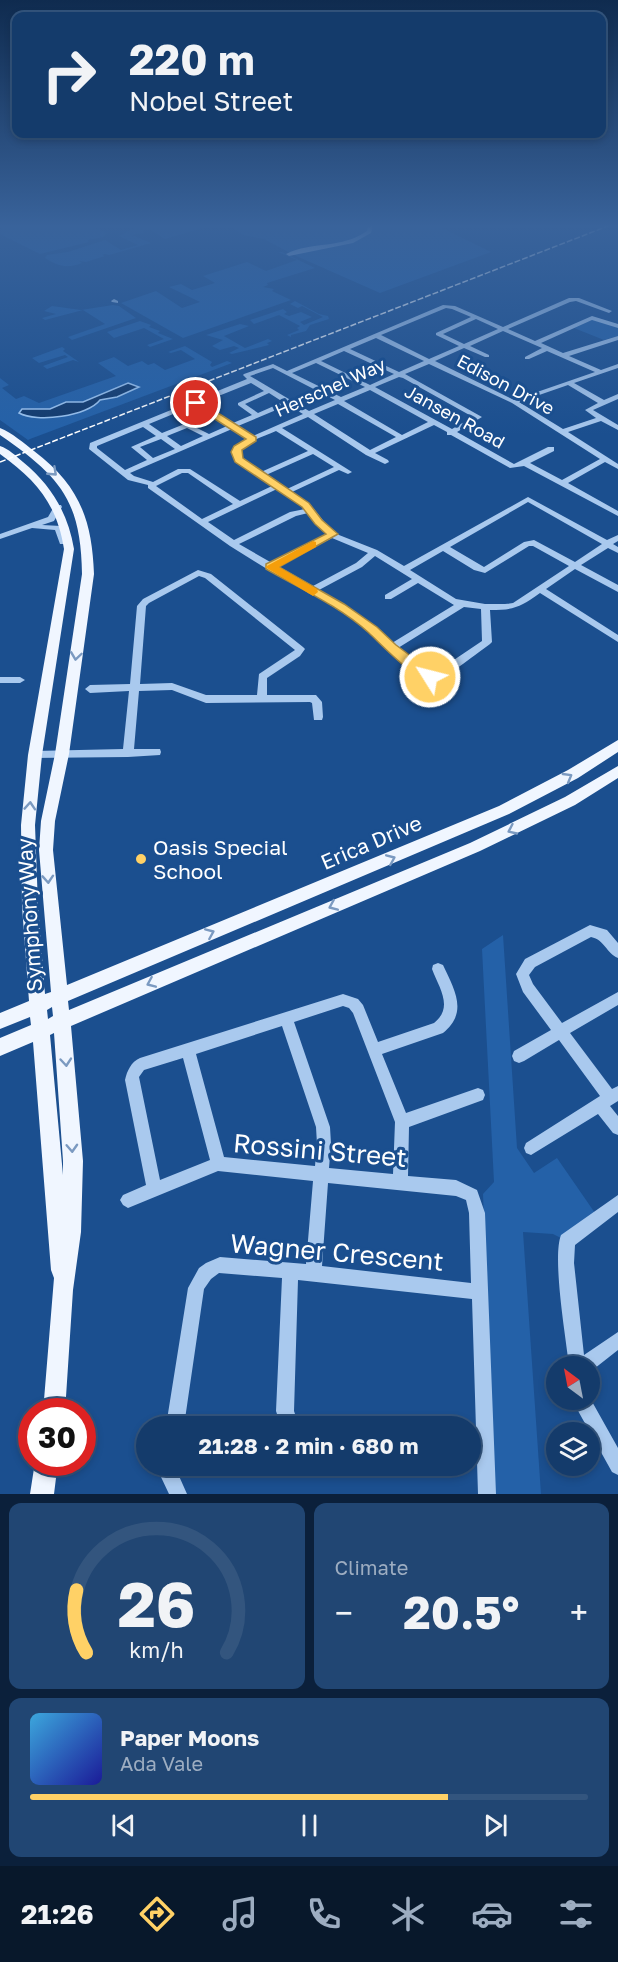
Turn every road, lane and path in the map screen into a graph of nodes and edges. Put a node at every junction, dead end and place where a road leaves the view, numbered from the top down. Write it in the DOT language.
graph roads {
  1 [pos="609,311"];
  2 [pos="477,317"];
  3 [pos="618,326"];
  4 [pos="503,329"];
  5 [pos="431,330"];
  6 [pos="438,334"];
  7 [pos="375,335"];
  8 [pos="618,338"];
  9 [pos="536,343"];
  10 [pos="464,346"];
  11 [pos="343,348"];
  12 [pos="548,348"];
  13 [pos="564,355"];
  14 [pos="487,356"];
  15 [pos="527,358"];
  16 [pos="316,361"];
  17 [pos="429,361"];
  18 [pos="618,366"];
  19 [pos="601,372"];
  20 [pos="287,373"];
  21 [pos="399,374"];
  22 [pos="251,380"];
  23 [pos="569,383"];
  24 [pos="370,387"];
  25 [pos="269,391"];
  26 [pos="618,396"];
  27 [pos="340,400"];
  28 [pos="289,402"];
  29 [pos="514,402"];
  30 [pos="602,402"];
  31 [pos="196,403"];
  32 [pos="310,414"];
  33 [pos="258,416"];
  34 [pos="601,418"];
  35 [pos="432,423"];
  36 [pos="144,424"];
  37 [pos="233,426"];
  38 [pos="276,428"];
  39 [pos="618,428"];
  40 [pos="0,430"];
  41 [pos="562,432"];
  42 [pos="450,433"];
  43 [pos="161,436"];
  44 [pos="208,436"];
  45 [pos="402,438"];
  46 [pos="253,439"];
  47 [pos="0,449"];
  48 [pos="180,449"];
  49 [pos="551,449"];
  50 [pos="313,451"];
  51 [pos="369,453"];
  52 [pos="605,459"];
  53 [pos="152,461"];
  54 [pos="385,462"];
  55 [pos="525,463"];
  56 [pos="339,467"];
  57 [pos="618,467"];
  58 [pos="124,472"];
  59 [pos="348,472"];
  60 [pos="260,475"];
  61 [pos="563,483"];
  62 [pos="152,486"];
  63 [pos="278,486"];
  64 [pos="287,492"];
  65 [pos="239,504"];
  66 [pos="58,507"];
  67 [pos="310,510"];
  68 [pos="618,514"];
  69 [pos="202,522"];
  70 [pos="35,526"];
  71 [pos="333,534"];
  72 [pos="0,537"];
  73 [pos="618,537"];
  74 [pos="233,544"];
  75 [pos="607,544"];
  76 [pos="443,547"];
  77 [pos="618,550"];
  78 [pos="374,552"];
  79 [pos="576,565"];
  80 [pos="270,567"];
  81 [pos="404,570"];
  82 [pos="418,579"];
  83 [pos="540,589"];
  84 [pos="618,590"];
  85 [pos="311,591"];
  86 [pos="388,597"];
  87 [pos="60,604"];
  88 [pos="461,605"];
  89 [pos="484,607"];
  90 [pos="618,639"];
  91 [pos="391,648"];
  92 [pos="0,680"];
  93 [pos="20,680"];
  94 [pos="135,688"];
  95 [pos="90,689"];
  96 [pos="262,698"];
  97 [pos="318,717"];
  98 [pos="618,745"];
  99 [pos="156,752"];
  100 [pos="128,753"];
  101 [pos="62,754"];
  102 [pos="35,755"];
  103 [pos="618,771"];
  104 [pos="618,952"];
  105 [pos="438,969"];
  106 [pos="60,996"];
  107 [pos="618,998"];
  108 [pos="38,1005"];
  109 [pos="286,1017"];
  110 [pos="62,1020"];
  111 [pos="0,1021"];
  112 [pos="40,1029"];
  113 [pos="561,1033"];
  114 [pos="0,1047"];
  115 [pos="188,1050"];
  116 [pos="373,1050"];
  117 [pos="519,1056"];
  118 [pos="478,1095"];
  119 [pos="609,1098"];
  120 [pos="402,1122"];
  121 [pos="618,1128"];
  122 [pos="531,1148"];
  123 [pos="218,1164"];
  124 [pos="321,1175"];
  125 [pos="400,1181"];
  126 [pos="154,1190"];
  127 [pos="128,1200"];
  128 [pos="618,1203"];
  129 [pos="290,1271"];
  130 [pos="313,1273"];
  131 [pos="63,1290"];
  132 [pos="479,1292"];
  133 [pos="618,1340"];
  134 [pos="577,1356"];
  135 [pos="597,1356"];
  136 [pos="55,1398"];
  137 [pos="587,1410"];
  138 [pos="177,1416"];
  139 [pos="286,1416"];
  140 [pos="618,1466"];
  141 [pos="45,1476"];
  142 [pos="170,1476"];
  143 [pos="42,1494"];
  144 [pos="177,1494"];
  145 [pos="487,1494"];
  1 -- 4 [label="street, Herschel Way"];
  2 -- 4 [label="street"];
  2 -- 6 [label="street"];
  2 -- 7 [label="street"];
  3 -- 9 [label="street"];
  4 -- 9 [label="street"];
  4 -- 10 [label="street, Herschel Way"];
  5 -- 6 [label="street"];
  6 -- 10 [label="street"];
  7 -- 11 [label="street"];
  7 -- 17 [label="street, Edison Drive"];
  8 -- 13 [label="street"];
  9 -- 12 [label="street"];
  10 -- 14 [label="street"];
  10 -- 17 [label="street, Herschel Way"];
  11 -- 16 [label="street"];
  11 -- 21 [label="street"];
  12 -- 13 [label="street"];
  12 -- 15 [label="street"];
  13 -- 19 [label="street"];
  16 -- 20 [label="street"];
  16 -- 24 [label="street, Jansen Road"];
  17 -- 21 [label="street, Herschel Way"];
  17 -- 29 [label="street, Edison Drive"];
  18 -- 19 [label="street"];
  19 -- 23 [label="street"];
  20 -- 22 [label="street"];
  20 -- 27 [label="street"];
  21 -- 24 [label="street, Herschel Way"];
  21 -- 42 [label="street"];
  22 -- 25 [label="street"];
  22 -- 31 [label="street"];
  23 -- 29 [label="street"];
  23 -- 30 [label="street"];
  24 -- 27 [label="street, Herschel Way"];
  24 -- 35 [label="street, Jansen Road"];
  25 -- 28 [label="street"];
  25 -- 33 [label="street"];
  26 -- 30 [label="street"];
  27 -- 32 [label="street, Herschel Way"];
  27 -- 45 [label="street"];
  28 -- 32 [label="street"];
  28 -- 33 [label="street"];
  29 -- 41 [label="street, Edison Drive"];
  30 -- 34 [label="street"];
  31 -- 36 [label="street"];
  31 -- 37 [label="street"];
  32 -- 38 [label="street, Herschel Way"];
  32 -- 51 [label="street"];
  33 -- 37 [label="street"];
  34 -- 39 [label="street"];
  34 -- 41 [label="street"];
  35 -- 42 [label="street, Jansen Road"];
  35 -- 45 [label="street"];
  36 -- 43 [label="street"];
  36 -- 58 [label="street"];
  37 -- 44 [label="street"];
  37 -- 46 [label="street"];
  38 -- 46 [label="street, Herschel Way"];
  38 -- 50 [label="street"];
  40 -- 101 [label="main road, Symphony Way, one-way"];
  41 -- 52 [label="street, Edison Drive"];
  42 -- 55 [label="street, Jansen Road"];
  43 -- 44 [label="street"];
  43 -- 48 [label="street"];
  43 -- 53 [label="street"];
  44 -- 48 [label="street"];
  45 -- 51 [label="street"];
  46 -- 60 [label="street"];
  47 -- 66 [label="main road, Symphony Way"];
  48 -- 53 [label="street"];
  49 -- 55 [label="street"];
  50 -- 56 [label="street"];
  50 -- 60 [label="street"];
  51 -- 54 [label="street"];
  52 -- 57 [label="street, Edison Drive"];
  52 -- 61 [label="street"];
  53 -- 58 [label="street"];
  55 -- 61 [label="street, Jansen Road"];
  56 -- 59 [label="street"];
  56 -- 64 [label="street"];
  58 -- 62 [label="street"];
  60 -- 63 [label="street"];
  61 -- 68 [label="street"];
  62 -- 65 [label="street"];
  62 -- 69 [label="street"];
  63 -- 64 [label="street"];
  63 -- 65 [label="street"];
  64 -- 67 [label="street"];
  65 -- 69 [label="street"];
  66 -- 70 [label="street"];
  66 -- 87 [label="main road, Symphony Way"];
  67 -- 71 [label="street"];
  67 -- 74 [label="street"];
  69 -- 74 [label="street"];
  70 -- 72 [label="street"];
  70 -- 87 [label="street"];
  71 -- 78 [label="street"];
  71 -- 80 [label="street"];
  73 -- 75 [label="street"];
  74 -- 80 [label="street"];
  75 -- 76 [label="street"];
  75 -- 77 [label="street"];
  75 -- 79 [label="street"];
  76 -- 79 [label="street"];
  76 -- 81 [label="street"];
  78 -- 81 [label="street"];
  78 -- 85 [label="street"];
  79 -- 83 [label="street"];
  79 -- 84 [label="street"];
  80 -- 85 [label="street"];
  81 -- 82 [label="street"];
  82 -- 86 [label="street"];
  82 -- 88 [label="street"];
  83 -- 89 [label="street"];
  83 -- 90 [label="street"];
  85 -- 91 [label="street"];
  87 -- 102 [label="main road, Symphony Way"];
  88 -- 89 [label="street"];
  88 -- 91 [label="street"];
  89 -- 91 [label="street"];
  92 -- 93 [label="street"];
  94 -- 95 [label="street"];
  94 -- 96 [label="street"];
  94 -- 96 [label="street"];
  94 -- 100 [label="street"];
  96 -- 97 [label="street"];
  106 -- 98 [label="main road, Erica Drive, one-way"];
  99 -- 100 [label="street"];
  100 -- 101 [label="street"];
  101 -- 102 [label="street"];
  101 -- 106 [label="main road, Symphony Way, one-way"];
  108 -- 102 [label="main road, Symphony Way, one-way"];
  103 -- 110 [label="main road, one-way"];
  104 -- 113 [label="street"];
  105 -- 116 [label="street"];
  106 -- 108 [label="main road, Erica Drive"];
  106 -- 110 [label="main road, Symphony Way"];
  107 -- 113 [label="street"];
  108 -- 111 [label="main road, Erica Drive"];
  108 -- 112 [label="main road, Symphony Way"];
  109 -- 115 [label="street"];
  109 -- 116 [label="street"];
  109 -- 124 [label="street"];
  110 -- 112 [label="main road"];
  110 -- 131 [label="main road, Symphony Way, one-way"];
  112 -- 114 [label="main road"];
  112 -- 131 [label="main road, Symphony Way"];
  113 -- 117 [label="street"];
  113 -- 119 [label="street"];
  115 -- 123 [label="street"];
  115 -- 126 [label="street"];
  116 -- 120 [label="street"];
  118 -- 120 [label="street"];
  119 -- 121 [label="street"];
  119 -- 122 [label="street"];
  120 -- 125 [label="street"];
  123 -- 124 [label="street, Rossini Street"];
  123 -- 126 [label="street, Rossini Street"];
  124 -- 125 [label="street, Rossini Street"];
  124 -- 130 [label="street"];
  125 -- 132 [label="street, Rossini Street"];
  126 -- 127 [label="street, Rossini Street"];
  128 -- 134 [label="street"];
  129 -- 130 [label="street, Wagner Crescent"];
  129 -- 138 [label="street, Wagner Crescent"];
  129 -- 139 [label="street"];
  130 -- 132 [label="street, Wagner Crescent"];
  131 -- 136 [label="main road, Symphony Way"];
  132 -- 145 [label="street"];
  133 -- 135 [label="street"];
  137 -- 140 [label="street"];
  141 -- 143 [label="main road"];
  142 -- 144 [label="street"];
}
